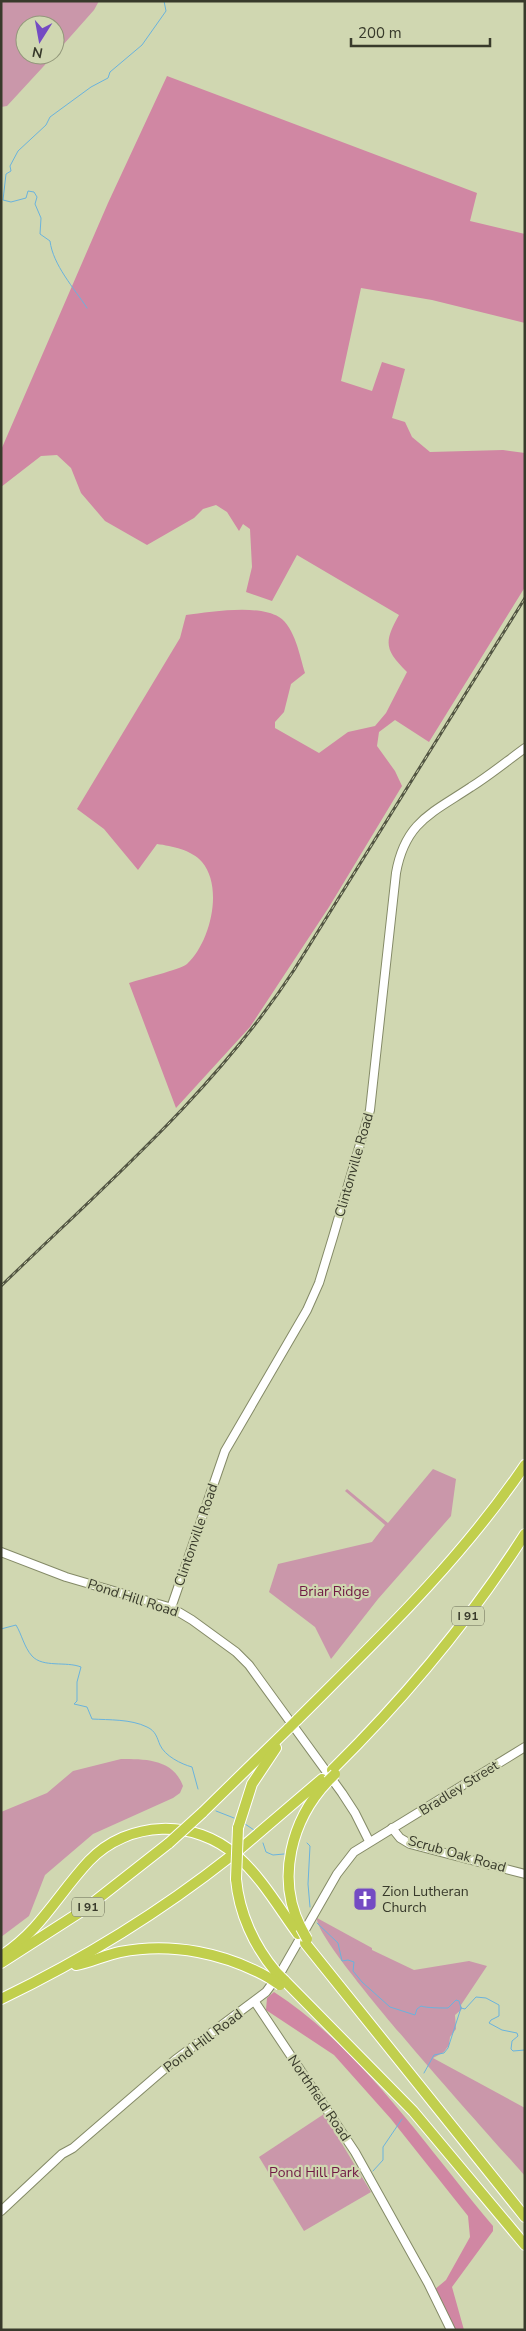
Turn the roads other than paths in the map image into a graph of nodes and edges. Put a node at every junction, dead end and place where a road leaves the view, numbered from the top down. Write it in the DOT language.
graph roads {
  1 [pos="525,748"];
  2 [pos="525,1465"];
  3 [pos="525,1534"];
  4 [pos="1,1552"];
  5 [pos="171,1608"];
  6 [pos="291,1726"];
  7 [pos="525,1747"];
  8 [pos="330,1775"];
  9 [pos="392,1828"];
  10 [pos="369,1842"];
  11 [pos="525,1874"];
  12 [pos="304,1939"];
  13 [pos="1,1956"];
  14 [pos="1,1963"];
  15 [pos="67,1966"];
  16 [pos="278,1979"];
  17 [pos="1,1999"];
  18 [pos="255,2002"];
  19 [pos="1,2211"];
  20 [pos="525,2216"];
  21 [pos="525,2245"];
  22 [pos="451,2330"];
  1 -- 5 [label="street, Clintonville Road"];
  2 -- 6 [label="highway, I 91"];
  3 -- 8 [label="highway, I 91"];
  4 -- 5 [label="street, Pond Hill Road"];
  5 -- 10 [label="street, Pond Hill Road"];
  6 -- 14 [label="highway, I 91, bridge"];
  6 -- 16 [label="highway, bridge"];
  7 -- 9 [label="street, Bradley Street"];
  8 -- 12 [label="highway"];
  8 -- 15 [label="highway, I 91"];
  9 -- 10 [label="street, Pond Hill Road"];
  9 -- 11 [label="street, Scrub Oak Road"];
  10 -- 18 [label="street, Pond Hill Road"];
  12 -- 13 [label="highway"];
  12 -- 20 [label="highway"];
  15 -- 16 [label="highway"];
  15 -- 17 [label="highway, I 91"];
  16 -- 21 [label="highway"];
  18 -- 19 [label="street, Pond Hill Road"];
  18 -- 22 [label="street, Northfield Road"];
}
